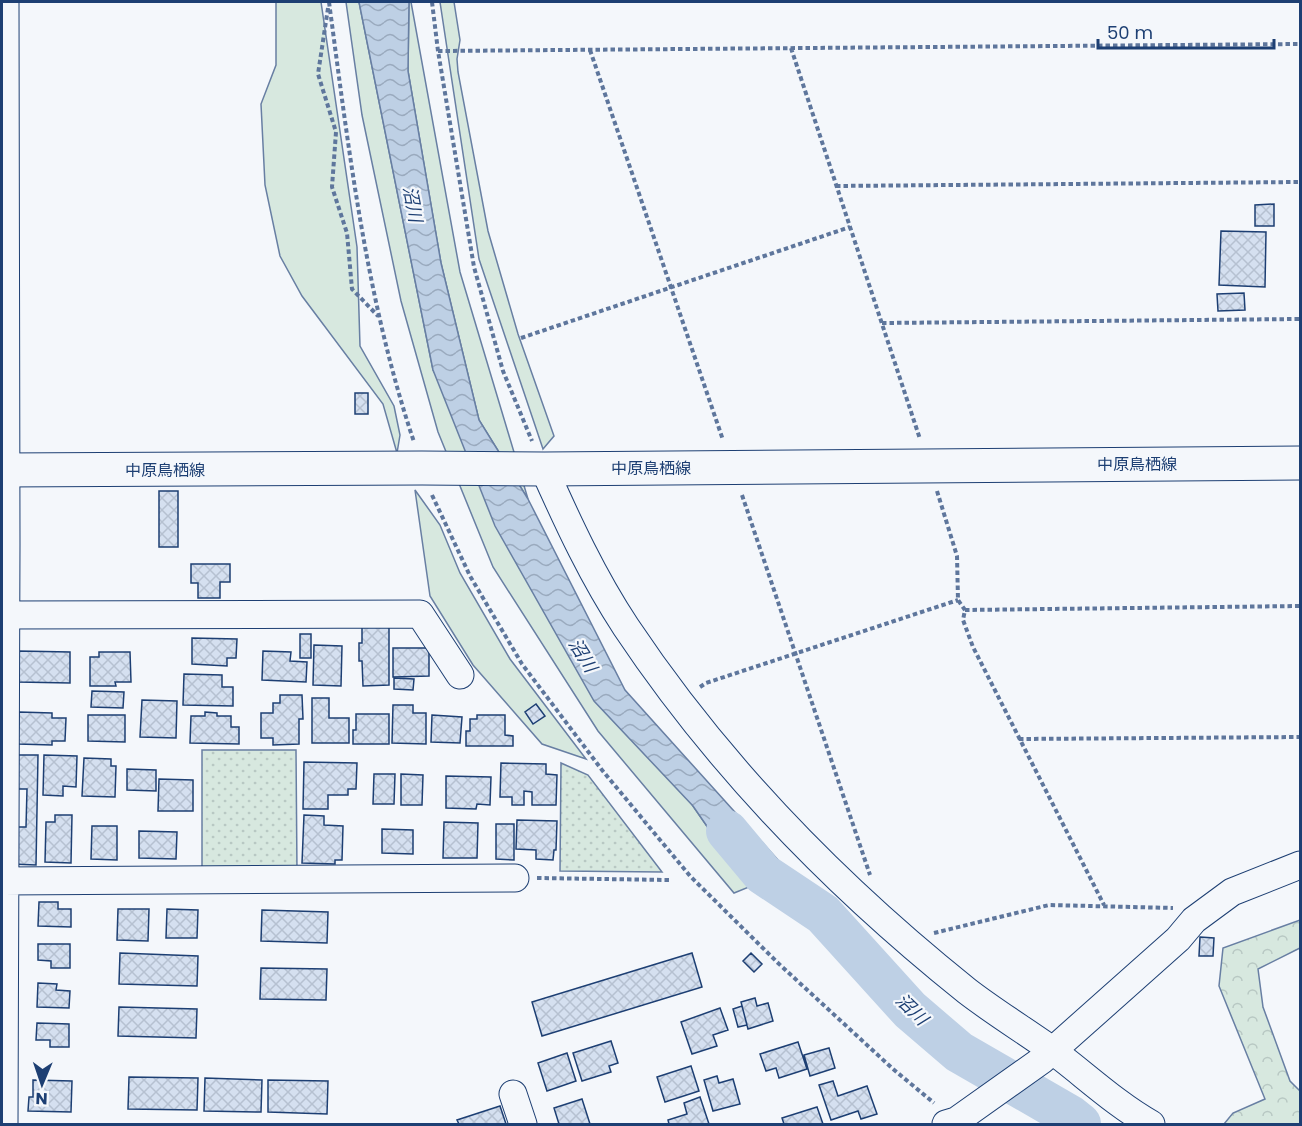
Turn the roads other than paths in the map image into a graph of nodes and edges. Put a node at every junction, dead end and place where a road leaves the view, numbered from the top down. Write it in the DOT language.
graph roads {
  1 [pos="5,2"];
  2 [pos="1300,463"];
  3 [pos="544,469"];
  4 [pos="3,470"];
  5 [pos="3,615"];
  6 [pos="460,675"];
  7 [pos="1300,865"];
  8 [pos="514,878"];
  9 [pos="3,881"];
  10 [pos="1047,1055"];
  11 [pos="513,1094"];
  12 [pos="4,1121"];
  13 [pos="951,1123"];
  14 [pos="523,1125"];
  15 [pos="1151,1125"];
  1 -- 4 [label="street"];
  2 -- 3 [label="main road, 中原鳥栖線"];
  3 -- 4 [label="main road, 中原鳥栖線"];
  3 -- 10 [label="street"];
  4 -- 5 [label="street"];
  5 -- 6 [label="street"];
  5 -- 9 [label="street"];
  7 -- 10 [label="street"];
  8 -- 9 [label="street"];
  9 -- 12 [label="street"];
  10 -- 13 [label="street"];
  10 -- 15 [label="street"];
  11 -- 14 [label="street"];
}
